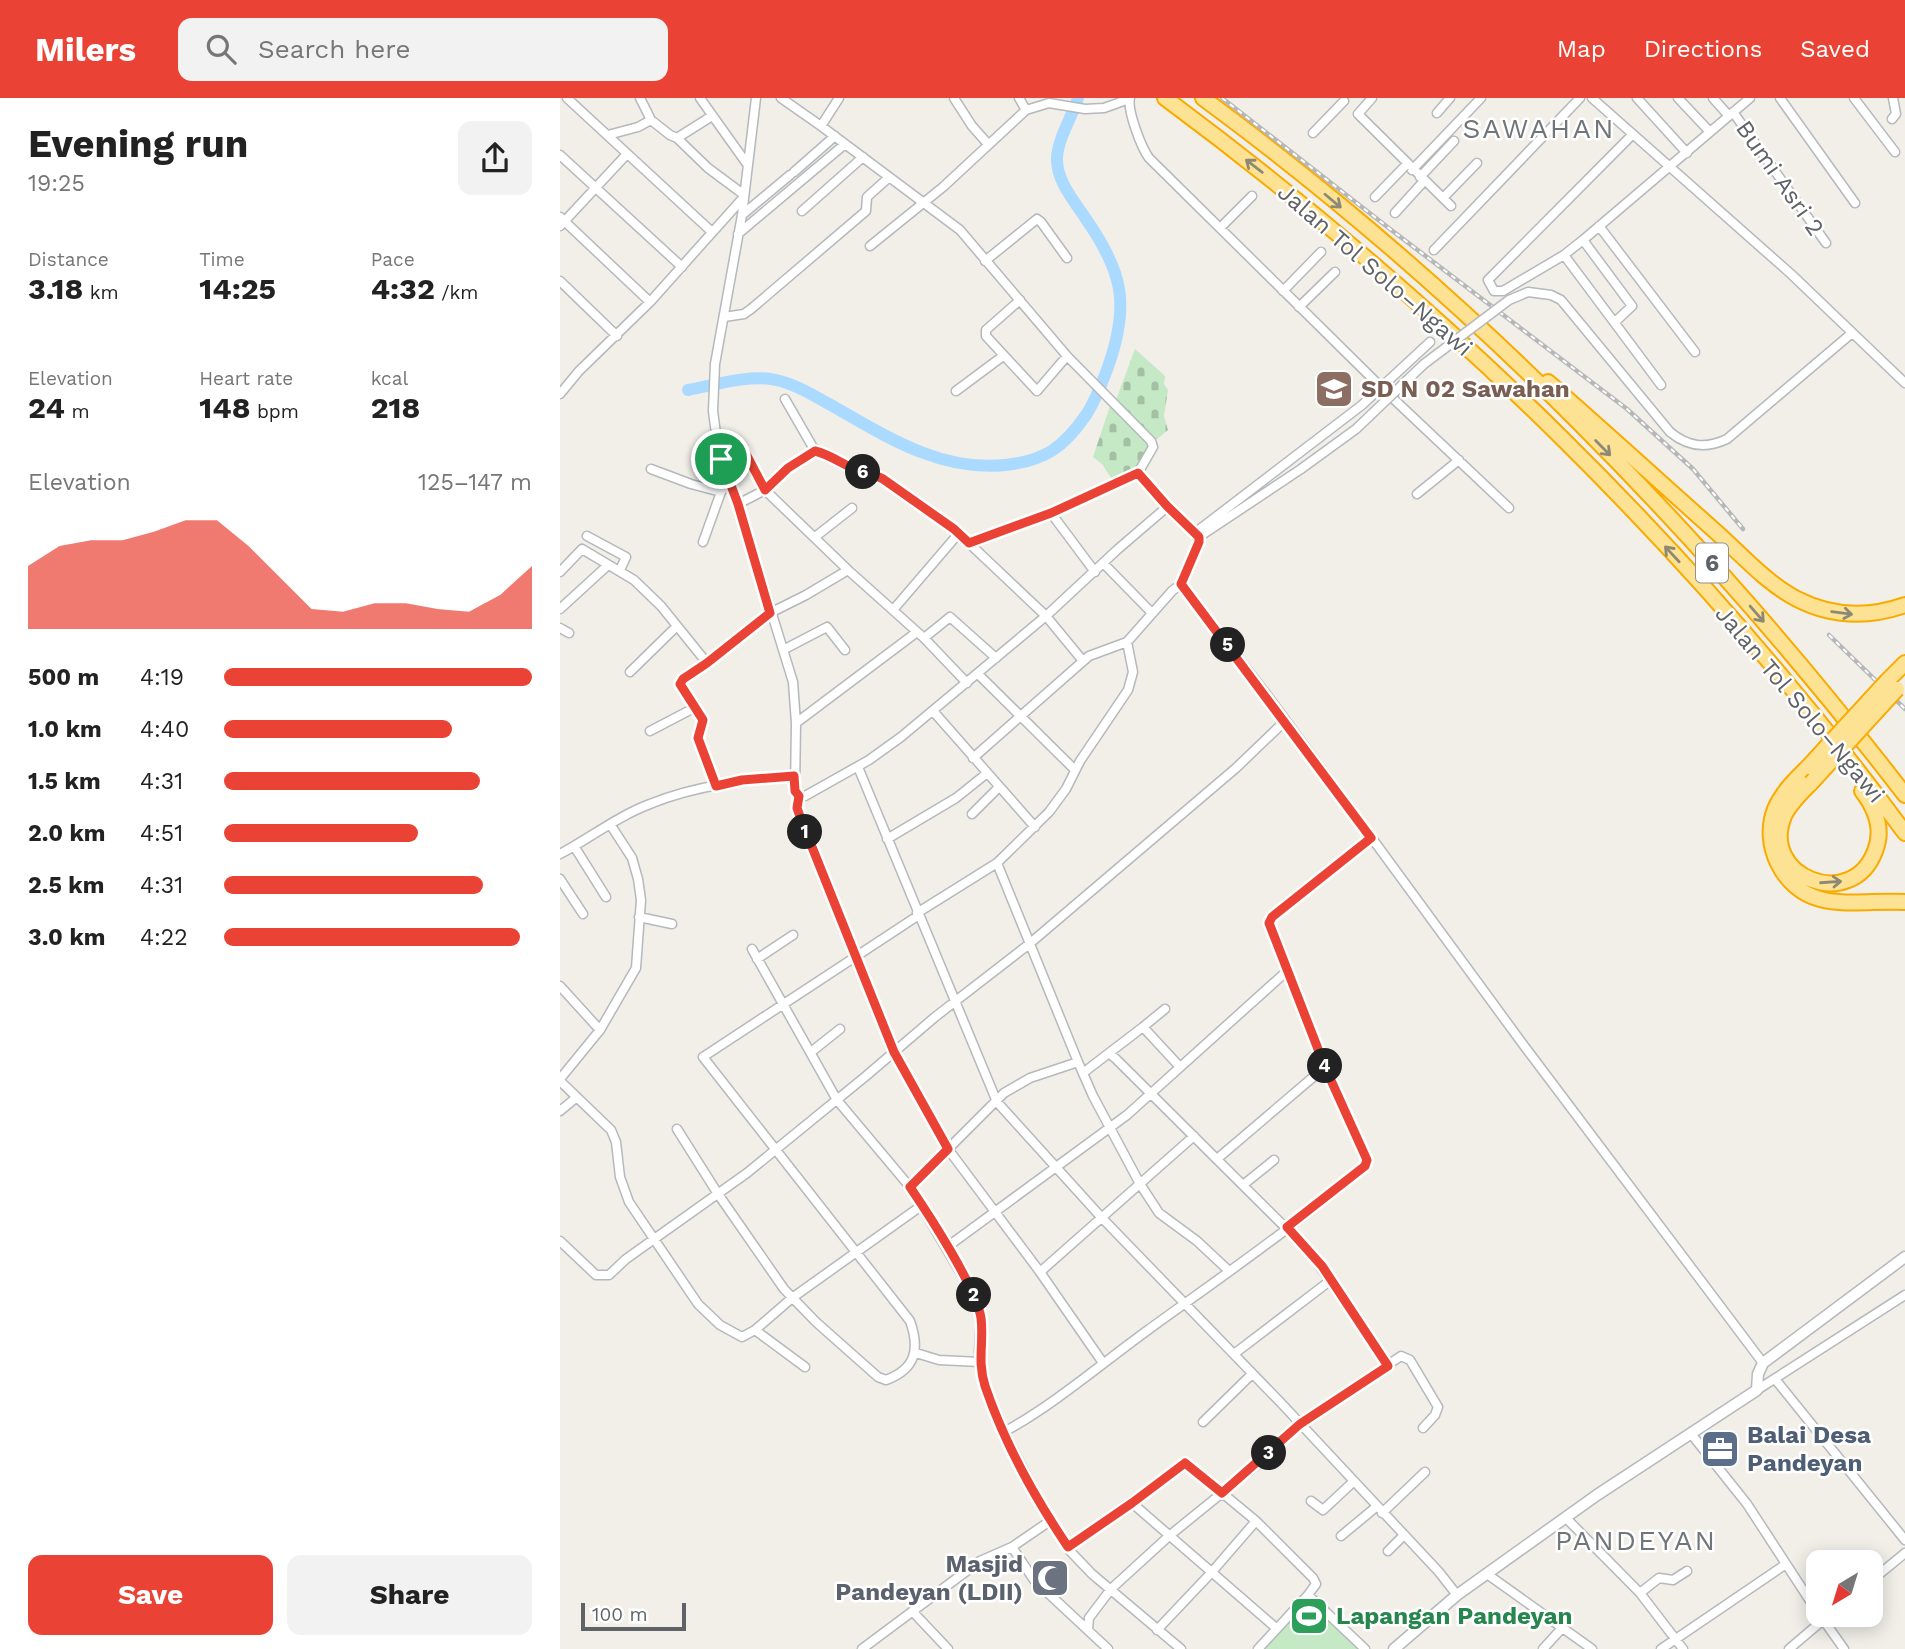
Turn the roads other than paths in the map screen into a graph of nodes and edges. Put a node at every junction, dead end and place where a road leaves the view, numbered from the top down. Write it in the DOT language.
graph roads {
  1 [pos="567,98"];
  2 [pos="640,98"];
  3 [pos="700,98"];
  4 [pos="756,98"];
  5 [pos="781,98"];
  6 [pos="839,98"];
  7 [pos="954,98"];
  8 [pos="1019,98"];
  9 [pos="1165,98"];
  10 [pos="1203,98"];
  11 [pos="1372,98"];
  12 [pos="1450,98"];
  13 [pos="1481,98"];
  14 [pos="1580,98"];
  15 [pos="1592,98"];
  16 [pos="1637,98"];
  17 [pos="1678,98"];
  18 [pos="1713,98"];
  19 [pos="1749,98"];
  20 [pos="1780,98"];
  21 [pos="1854,98"];
  22 [pos="1893,98"];
  23 [pos="1130,99"];
  24 [pos="1342,99"];
  25 [pos="792,101"];
  26 [pos="1026,110"];
  27 [pos="1437,113"];
  28 [pos="1358,114"];
  29 [pos="1731,114"];
  30 [pos="712,116"];
  31 [pos="1892,119"];
  32 [pos="651,120"];
  33 [pos="821,126"];
  34 [pos="1710,132"];
  35 [pos="1313,133"];
  36 [pos="1633,134"];
  37 [pos="608,135"];
  38 [pos="835,136"];
  39 [pos="677,138"];
  40 [pos="1454,141"];
  41 [pos="845,144"];
  42 [pos="988,144"];
  43 [pos="1895,152"];
  44 [pos="1687,153"];
  45 [pos="627,154"];
  46 [pos="560,155"];
  47 [pos="863,157"];
  48 [pos="1477,163"];
  49 [pos="747,164"];
  50 [pos="1410,167"];
  51 [pos="1671,167"];
  52 [pos="1422,179"];
  53 [pos="886,180"];
  54 [pos="595,188"];
  55 [pos="743,196"];
  56 [pos="1252,196"];
  57 [pos="1375,197"];
  58 [pos="1443,198"];
  59 [pos="925,202"];
  60 [pos="1855,203"];
  61 [pos="1451,206"];
  62 [pos="802,211"];
  63 [pos="1395,213"];
  64 [pos="742,215"];
  65 [pos="562,222"];
  66 [pos="1599,226"];
  67 [pos="1220,228"];
  68 [pos="712,232"];
  69 [pos="738,234"];
  70 [pos="1583,240"];
  71 [pos="1826,243"];
  72 [pos="870,246"];
  73 [pos="1434,250"];
  74 [pos="1321,252"];
  75 [pos="1564,255"];
  76 [pos="1067,258"];
  77 [pos="985,261"];
  78 [pos="682,267"];
  79 [pos="1335,272"];
  80 [pos="560,281"];
  81 [pos="1283,291"];
  82 [pos="1020,300"];
  83 [pos="650,302"];
  84 [pos="1299,307"];
  85 [pos="724,317"];
  86 [pos="1615,322"];
  87 [pos="1852,333"];
  88 [pos="617,336"];
  89 [pos="1430,342"];
  90 [pos="1502,348"];
  91 [pos="1695,352"];
  92 [pos="1003,356"];
  93 [pos="1067,356"];
  94 [pos="1905,383"];
  95 [pos="1661,385"];
  96 [pos="1382,388"];
  97 [pos="956,391"];
  98 [pos="560,394"];
  99 [pos="785,400"];
  100 [pos="815,451"];
  101 [pos="721,459"];
  102 [pos="1459,460"];
  103 [pos="651,469"];
  104 [pos="1138,473"];
  105 [pos="728,482"];
  106 [pos="765,490"];
  107 [pos="721,492"];
  108 [pos="1417,494"];
  109 [pos="738,504"];
  110 [pos="1167,506"];
  111 [pos="1509,508"];
  112 [pos="852,509"];
  113 [pos="1051,513"];
  114 [pos="959,533"];
  115 [pos="1197,535"];
  116 [pos="587,536"];
  117 [pos="815,537"];
  118 [pos="703,542"];
  119 [pos="969,543"];
  120 [pos="1104,564"];
  121 [pos="607,566"];
  122 [pos="620,570"];
  123 [pos="848,570"];
  124 [pos="560,572"];
  125 [pos="1095,572"];
  126 [pos="1181,584"];
  127 [pos="1905,604"];
  128 [pos="560,608"];
  129 [pos="893,610"];
  130 [pos="770,613"];
  131 [pos="1152,613"];
  132 [pos="1046,616"];
  133 [pos="677,626"];
  134 [pos="560,628"];
  135 [pos="569,633"];
  136 [pos="920,635"];
  137 [pos="1751,640"];
  138 [pos="1127,642"];
  139 [pos="783,650"];
  140 [pos="845,650"];
  141 [pos="996,658"];
  142 [pos="1083,661"];
  143 [pos="707,663"];
  144 [pos="1905,663"];
  145 [pos="630,672"];
  146 [pos="978,674"];
  147 [pos="967,683"];
  148 [pos="1896,683"];
  149 [pos="694,708"];
  150 [pos="933,710"];
  151 [pos="1021,717"];
  152 [pos="1286,721"];
  153 [pos="796,723"];
  154 [pos="650,731"];
  155 [pos="973,758"];
  156 [pos="858,767"];
  157 [pos="1075,770"];
  158 [pos="986,774"];
  159 [pos="794,776"];
  160 [pos="716,786"];
  161 [pos="998,788"];
  162 [pos="1905,795"];
  163 [pos="799,796"];
  164 [pos="972,814"];
  165 [pos="610,824"];
  166 [pos="1035,827"];
  167 [pos="1905,833"];
  168 [pos="1371,838"];
  169 [pos="887,839"];
  170 [pos="574,846"];
  171 [pos="560,854"];
  172 [pos="997,863"];
  173 [pos="560,880"];
  174 [pos="606,897"];
  175 [pos="1905,902"];
  176 [pos="583,914"];
  177 [pos="918,914"];
  178 [pos="639,917"];
  179 [pos="672,924"];
  180 [pos="793,935"];
  181 [pos="1028,945"];
  182 [pos="752,949"];
  183 [pos="855,957"];
  184 [pos="757,958"];
  185 [pos="1287,971"];
  186 [pos="560,986"];
  187 [pos="955,1001"];
  188 [pos="784,1005"];
  189 [pos="1165,1009"];
  190 [pos="1143,1027"];
  191 [pos="841,1029"];
  192 [pos="600,1030"];
  193 [pos="811,1052"];
  194 [pos="894,1052"];
  195 [pos="1109,1053"];
  196 [pos="1078,1062"];
  197 [pos="1180,1067"];
  198 [pos="1325,1067"];
  199 [pos="1083,1073"];
  200 [pos="560,1080"];
  201 [pos="1152,1093"];
  202 [pos="577,1097"];
  203 [pos="837,1100"];
  204 [pos="997,1102"];
  205 [pos="560,1111"];
  206 [pos="1109,1127"];
  207 [pos="677,1129"];
  208 [pos="1194,1136"];
  209 [pos="948,1149"];
  210 [pos="774,1150"];
  211 [pos="1217,1159"];
  212 [pos="1274,1160"];
  213 [pos="1057,1167"];
  214 [pos="1140,1184"];
  215 [pos="1243,1185"];
  216 [pos="910,1187"];
  217 [pos="718,1194"];
  218 [pos="921,1206"];
  219 [pos="994,1213"];
  220 [pos="1102,1218"];
  221 [pos="1287,1227"];
  222 [pos="653,1240"];
  223 [pos="560,1241"];
  224 [pos="947,1247"];
  225 [pos="855,1252"];
  226 [pos="1905,1257"];
  227 [pos="1228,1270"];
  228 [pos="1040,1272"];
  229 [pos="1331,1280"];
  230 [pos="1905,1295"];
  231 [pos="792,1298"];
  232 [pos="1184,1304"];
  233 [pos="755,1330"];
  234 [pos="916,1353"];
  235 [pos="1234,1354"];
  236 [pos="980,1362"];
  237 [pos="1103,1363"];
  238 [pos="1763,1363"];
  239 [pos="1388,1366"];
  240 [pos="805,1367"];
  241 [pos="1252,1374"];
  242 [pos="1775,1379"];
  243 [pos="1757,1390"];
  244 [pos="1203,1422"];
  245 [pos="1300,1424"];
  246 [pos="1423,1428"];
  247 [pos="1004,1432"];
  248 [pos="1692,1435"];
  249 [pos="1425,1472"];
  250 [pos="1353,1482"];
  251 [pos="1222,1493"];
  252 [pos="1311,1501"];
  253 [pos="1132,1503"];
  254 [pos="1379,1510"];
  255 [pos="1566,1518"];
  256 [pos="1050,1521"];
  257 [pos="1256,1521"];
  258 [pos="1169,1536"];
  259 [pos="1341,1536"];
  260 [pos="1404,1536"];
  261 [pos="1905,1540"];
  262 [pos="1012,1547"];
  263 [pos="1068,1547"];
  264 [pos="1388,1551"];
  265 [pos="1905,1553"];
  266 [pos="1786,1564"];
  267 [pos="1687,1571"];
  268 [pos="1883,1571"];
  269 [pos="1212,1573"];
  270 [pos="1488,1574"];
  271 [pos="1111,1590"];
  272 [pos="1640,1593"];
  273 [pos="1806,1593"];
  274 [pos="1308,1595"];
  275 [pos="1457,1595"];
  276 [pos="913,1612"];
  277 [pos="1563,1627"];
  278 [pos="1276,1628"];
  279 [pos="1810,1628"];
  280 [pos="1830,1628"];
  281 [pos="1088,1630"];
  282 [pos="1157,1630"];
  283 [pos="1676,1639"];
  284 [pos="1407,1645"];
  285 [pos="862,1649"];
  286 [pos="948,1649"];
  287 [pos="1108,1649"];
  288 [pos="1181,1649"];
  289 [pos="1258,1649"];
  290 [pos="1365,1649"];
  291 [pos="1394,1649"];
  292 [pos="1542,1649"];
  293 [pos="1592,1649"];
  294 [pos="1661,1649"];
  295 [pos="1684,1649"];
  296 [pos="1789,1649"];
  297 [pos="1844,1649"];
  1 -- 37 [label="street"];
  2 -- 32 [label="street"];
  3 -- 30 [label="street"];
  4 -- 49 [label="street"];
  5 -- 25 [label="street"];
  6 -- 33 [label="street"];
  7 -- 42 [label="street"];
  8 -- 26 [label="street"];
  137 -- 9 [label="highway, Jalan Tol Solo–Ngawi / 6, one-way"];
  10 -- 90 [label="highway, Jalan Tol Solo–Ngawi / 6, one-way"];
  11 -- 28 [label="street"];
  12 -- 27 [label="street"];
  13 -- 50 [label="street"];
  14 -- 73 [label="street"];
  15 -- 36 [label="street"];
  16 -- 44 [label="street"];
  17 -- 34 [label="street"];
  18 -- 29 [label="street, Bumi Asri 2"];
  19 -- 29 [label="street"];
  20 -- 60 [label="street"];
  21 -- 43 [label="street"];
  22 -- 31 [label="street"];
  23 -- 26 [label="street"];
  23 -- 67 [label="street"];
  24 -- 28 [label="street"];
  24 -- 35 [label="street"];
  25 -- 33 [label="street"];
  26 -- 42 [label="street"];
  28 -- 50 [label="street"];
  29 -- 34 [label="street"];
  29 -- 71 [label="street, Bumi Asri 2"];
  30 -- 39 [label="street"];
  30 -- 49 [label="street"];
  32 -- 37 [label="street"];
  32 -- 39 [label="street"];
  33 -- 38 [label="street"];
  34 -- 44 [label="street"];
  36 -- 51 [label="street"];
  36 -- 75 [label="street"];
  37 -- 45 [label="street"];
  38 -- 41 [label="street"];
  38 -- 64 [label="street"];
  39 -- 55 [label="street"];
  40 -- 52 [label="street"];
  41 -- 47 [label="street"];
  41 -- 69 [label="street"];
  42 -- 59 [label="street"];
  44 -- 51 [label="street"];
  45 -- 54 [label="street"];
  45 -- 68 [label="street"];
  46 -- 54 [label="street"];
  47 -- 59 [label="street"];
  47 -- 62 [label="street"];
  48 -- 58 [label="street"];
  49 -- 55 [label="street"];
  50 -- 52 [label="street"];
  50 -- 57 [label="street"];
  51 -- 66 [label="street"];
  51 -- 87 [label="street"];
  52 -- 58 [label="street"];
  52 -- 63 [label="street"];
  53 -- 85 [label="street"];
  54 -- 65 [label="street"];
  54 -- 78 [label="street"];
  55 -- 64 [label="street"];
  55 -- 68 [label="street"];
  56 -- 67 [label="street"];
  58 -- 61 [label="street"];
  59 -- 72 [label="street"];
  59 -- 77 [label="street"];
  64 -- 69 [label="street"];
  65 -- 83 [label="street"];
  66 -- 70 [label="street"];
  66 -- 91 [label="street"];
  67 -- 81 [label="street"];
  68 -- 78 [label="street"];
  69 -- 85 [label="street"];
  70 -- 75 [label="street"];
  70 -- 86 [label="street"];
  74 -- 81 [label="street"];
  75 -- 86 [label="street"];
  76 -- 77 [label="street"];
  77 -- 82 [label="street"];
  78 -- 83 [label="street"];
  79 -- 84 [label="street"];
  80 -- 88 [label="street"];
  81 -- 84 [label="street"];
  82 -- 92 [label="street"];
  82 -- 93 [label="street"];
  83 -- 88 [label="street"];
  84 -- 96 [label="street"];
  85 -- 101 [label="street"];
  86 -- 95 [label="street"];
  87 -- 94 [label="street"];
  87 -- 115 [label="street, bridge"];
  88 -- 98 [label="street"];
  89 -- 96 [label="street"];
  90 -- 127 [label="highway, one-way"];
  90 -- 162 [label="highway, Jalan Tol Solo–Ngawi / 6, one-way"];
  92 -- 93 [label="street"];
  92 -- 97 [label="street"];
  93 -- 104 [label="street"];
  96 -- 102 [label="street"];
  96 -- 115 [label="street"];
  99 -- 100 [label="street"];
  100 -- 106 [label="street"];
  100 -- 114 [label="street"];
  101 -- 105 [label="street"];
  101 -- 106 [label="street"];
  102 -- 108 [label="street"];
  102 -- 111 [label="street"];
  103 -- 107 [label="street"];
  104 -- 110 [label="street"];
  104 -- 113 [label="street"];
  105 -- 107 [label="street"];
  105 -- 109 [label="street"];
  106 -- 109 [label="street"];
  106 -- 117 [label="street"];
  107 -- 118 [label="street"];
  109 -- 130 [label="street"];
  110 -- 115 [label="street"];
  110 -- 120 [label="street"];
  112 -- 117 [label="street"];
  113 -- 119 [label="street"];
  113 -- 125 [label="street"];
  114 -- 119 [label="street"];
  114 -- 129 [label="street"];
  115 -- 126 [label="street"];
  116 -- 122 [label="street"];
  117 -- 123 [label="street"];
  119 -- 132 [label="street"];
  120 -- 125 [label="street"];
  120 -- 131 [label="street"];
  121 -- 122 [label="street"];
  121 -- 124 [label="street"];
  121 -- 128 [label="street"];
  122 -- 133 [label="street"];
  123 -- 129 [label="street"];
  123 -- 130 [label="street"];
  125 -- 132 [label="street"];
  126 -- 131 [label="street"];
  126 -- 152 [label="street"];
  129 -- 136 [label="street"];
  130 -- 139 [label="street"];
  130 -- 143 [label="street"];
  131 -- 138 [label="street"];
  132 -- 141 [label="street"];
  132 -- 142 [label="street"];
  133 -- 143 [label="street"];
  133 -- 145 [label="street"];
  134 -- 135 [label="street"];
  136 -- 141 [label="street"];
  136 -- 147 [label="street"];
  136 -- 153 [label="street"];
  148 -- 137 [label="highway, one-way, bridge"];
  137 -- 167 [label="highway, Jalan Tol Solo–Ngawi / 6"];
  138 -- 142 [label="street"];
  138 -- 157 [label="street"];
  139 -- 140 [label="street"];
  139 -- 153 [label="street"];
  141 -- 146 [label="street"];
  142 -- 151 [label="street"];
  143 -- 149 [label="street"];
  144 -- 148 [label="highway"];
  146 -- 147 [label="street"];
  146 -- 151 [label="street"];
  147 -- 150 [label="street"];
  148 -- 175 [label="highway, bridge"];
  149 -- 154 [label="street"];
  149 -- 160 [label="street"];
  150 -- 155 [label="street"];
  150 -- 156 [label="street"];
  151 -- 155 [label="street"];
  151 -- 157 [label="street"];
  152 -- 168 [label="street"];
  152 -- 181 [label="street"];
  153 -- 159 [label="street"];
  155 -- 158 [label="street"];
  156 -- 163 [label="street"];
  156 -- 169 [label="street"];
  157 -- 166 [label="street"];
  158 -- 161 [label="street"];
  158 -- 169 [label="street"];
  159 -- 160 [label="street"];
  159 -- 163 [label="street"];
  160 -- 165 [label="street"];
  161 -- 164 [label="street"];
  161 -- 166 [label="street"];
  163 -- 183 [label="street"];
  165 -- 170 [label="street"];
  165 -- 178 [label="street"];
  166 -- 172 [label="street"];
  168 -- 185 [label="street"];
  168 -- 238 [label="street"];
  169 -- 177 [label="street"];
  170 -- 171 [label="street"];
  170 -- 174 [label="street"];
  172 -- 177 [label="street"];
  172 -- 181 [label="street"];
  173 -- 176 [label="street"];
  177 -- 183 [label="street"];
  177 -- 187 [label="street"];
  178 -- 179 [label="street"];
  178 -- 192 [label="street"];
  180 -- 184 [label="street"];
  181 -- 187 [label="street"];
  181 -- 196 [label="street"];
  182 -- 184 [label="street"];
  183 -- 188 [label="street"];
  183 -- 194 [label="street"];
  184 -- 188 [label="street"];
  185 -- 197 [label="street"];
  185 -- 198 [label="street"];
  186 -- 192 [label="street"];
  187 -- 194 [label="street"];
  187 -- 204 [label="street"];
  188 -- 193 [label="street"];
  188 -- 210 [label="street"];
  189 -- 190 [label="street"];
  190 -- 195 [label="street"];
  190 -- 197 [label="street"];
  191 -- 193 [label="street"];
  192 -- 200 [label="street"];
  193 -- 203 [label="street"];
  194 -- 203 [label="street"];
  194 -- 209 [label="street"];
  195 -- 199 [label="street"];
  195 -- 201 [label="street"];
  196 -- 199 [label="street"];
  196 -- 204 [label="street"];
  197 -- 201 [label="street"];
  198 -- 211 [label="street"];
  198 -- 221 [label="street"];
  199 -- 206 [label="street"];
  200 -- 202 [label="street"];
  201 -- 206 [label="street"];
  201 -- 208 [label="street"];
  202 -- 205 [label="street"];
  202 -- 222 [label="street"];
  203 -- 210 [label="street"];
  203 -- 216 [label="street"];
  204 -- 209 [label="street"];
  204 -- 213 [label="street"];
  206 -- 213 [label="street"];
  206 -- 214 [label="street"];
  207 -- 217 [label="street"];
  208 -- 211 [label="street"];
  208 -- 214 [label="street"];
  209 -- 216 [label="street"];
  209 -- 219 [label="street"];
  210 -- 217 [label="street"];
  210 -- 225 [label="street"];
  211 -- 215 [label="street"];
  212 -- 215 [label="street"];
  213 -- 219 [label="street"];
  213 -- 220 [label="street"];
  214 -- 220 [label="street"];
  214 -- 227 [label="street"];
  215 -- 221 [label="street"];
  216 -- 218 [label="street"];
  217 -- 222 [label="street"];
  217 -- 231 [label="street"];
  218 -- 224 [label="street"];
  218 -- 225 [label="street"];
  219 -- 224 [label="street"];
  219 -- 228 [label="street"];
  220 -- 228 [label="street"];
  220 -- 232 [label="street"];
  221 -- 227 [label="street"];
  221 -- 229 [label="street"];
  222 -- 223 [label="street"];
  222 -- 233 [label="street"];
  224 -- 236 [label="street"];
  225 -- 231 [label="street"];
  225 -- 234 [label="street"];
  226 -- 238 [label="street"];
  227 -- 232 [label="street"];
  228 -- 237 [label="street"];
  229 -- 235 [label="street"];
  229 -- 239 [label="street"];
  230 -- 242 [label="street"];
  231 -- 233 [label="street"];
  231 -- 234 [label="street"];
  232 -- 235 [label="street"];
  232 -- 237 [label="street"];
  233 -- 240 [label="street"];
  234 -- 236 [label="street"];
  235 -- 241 [label="street"];
  236 -- 247 [label="street"];
  237 -- 247 [label="street"];
  238 -- 243 [label="street"];
  239 -- 245 [label="street"];
  239 -- 246 [label="street"];
  241 -- 244 [label="street"];
  241 -- 245 [label="street"];
  242 -- 243 [label="street"];
  242 -- 261 [label="street"];
  243 -- 248 [label="street"];
  245 -- 250 [label="street"];
  245 -- 251 [label="street"];
  247 -- 256 [label="street"];
  248 -- 255 [label="street"];
  248 -- 266 [label="street"];
  249 -- 254 [label="street"];
  250 -- 252 [label="street"];
  250 -- 254 [label="street"];
  251 -- 253 [label="street"];
  251 -- 257 [label="street"];
  251 -- 258 [label="street"];
  253 -- 258 [label="street"];
  253 -- 263 [label="street"];
  254 -- 259 [label="street"];
  254 -- 260 [label="street"];
  255 -- 270 [label="street"];
  255 -- 272 [label="street"];
  256 -- 262 [label="street"];
  256 -- 263 [label="street"];
  257 -- 269 [label="street"];
  257 -- 274 [label="street"];
  258 -- 269 [label="street"];
  258 -- 271 [label="street"];
  260 -- 264 [label="street"];
  260 -- 275 [label="street"];
  262 -- 276 [label="street"];
  262 -- 281 [label="street"];
  263 -- 271 [label="street"];
  265 -- 268 [label="street"];
  266 -- 273 [label="street"];
  266 -- 283 [label="street"];
  267 -- 272 [label="street"];
  269 -- 278 [label="street"];
  269 -- 282 [label="street"];
  270 -- 275 [label="street"];
  270 -- 277 [label="street"];
  271 -- 281 [label="street"];
  271 -- 282 [label="street"];
  272 -- 283 [label="street"];
  274 -- 278 [label="street"];
  274 -- 290 [label="street"];
  275 -- 284 [label="street"];
  276 -- 285 [label="street"];
  276 -- 286 [label="street"];
  277 -- 292 [label="street"];
  277 -- 293 [label="street"];
  278 -- 289 [label="street"];
  279 -- 296 [label="street"];
  280 -- 297 [label="street"];
  281 -- 287 [label="street"];
  282 -- 288 [label="street"];
  283 -- 294 [label="street"];
  283 -- 295 [label="street"];
  284 -- 291 [label="street"];
}
